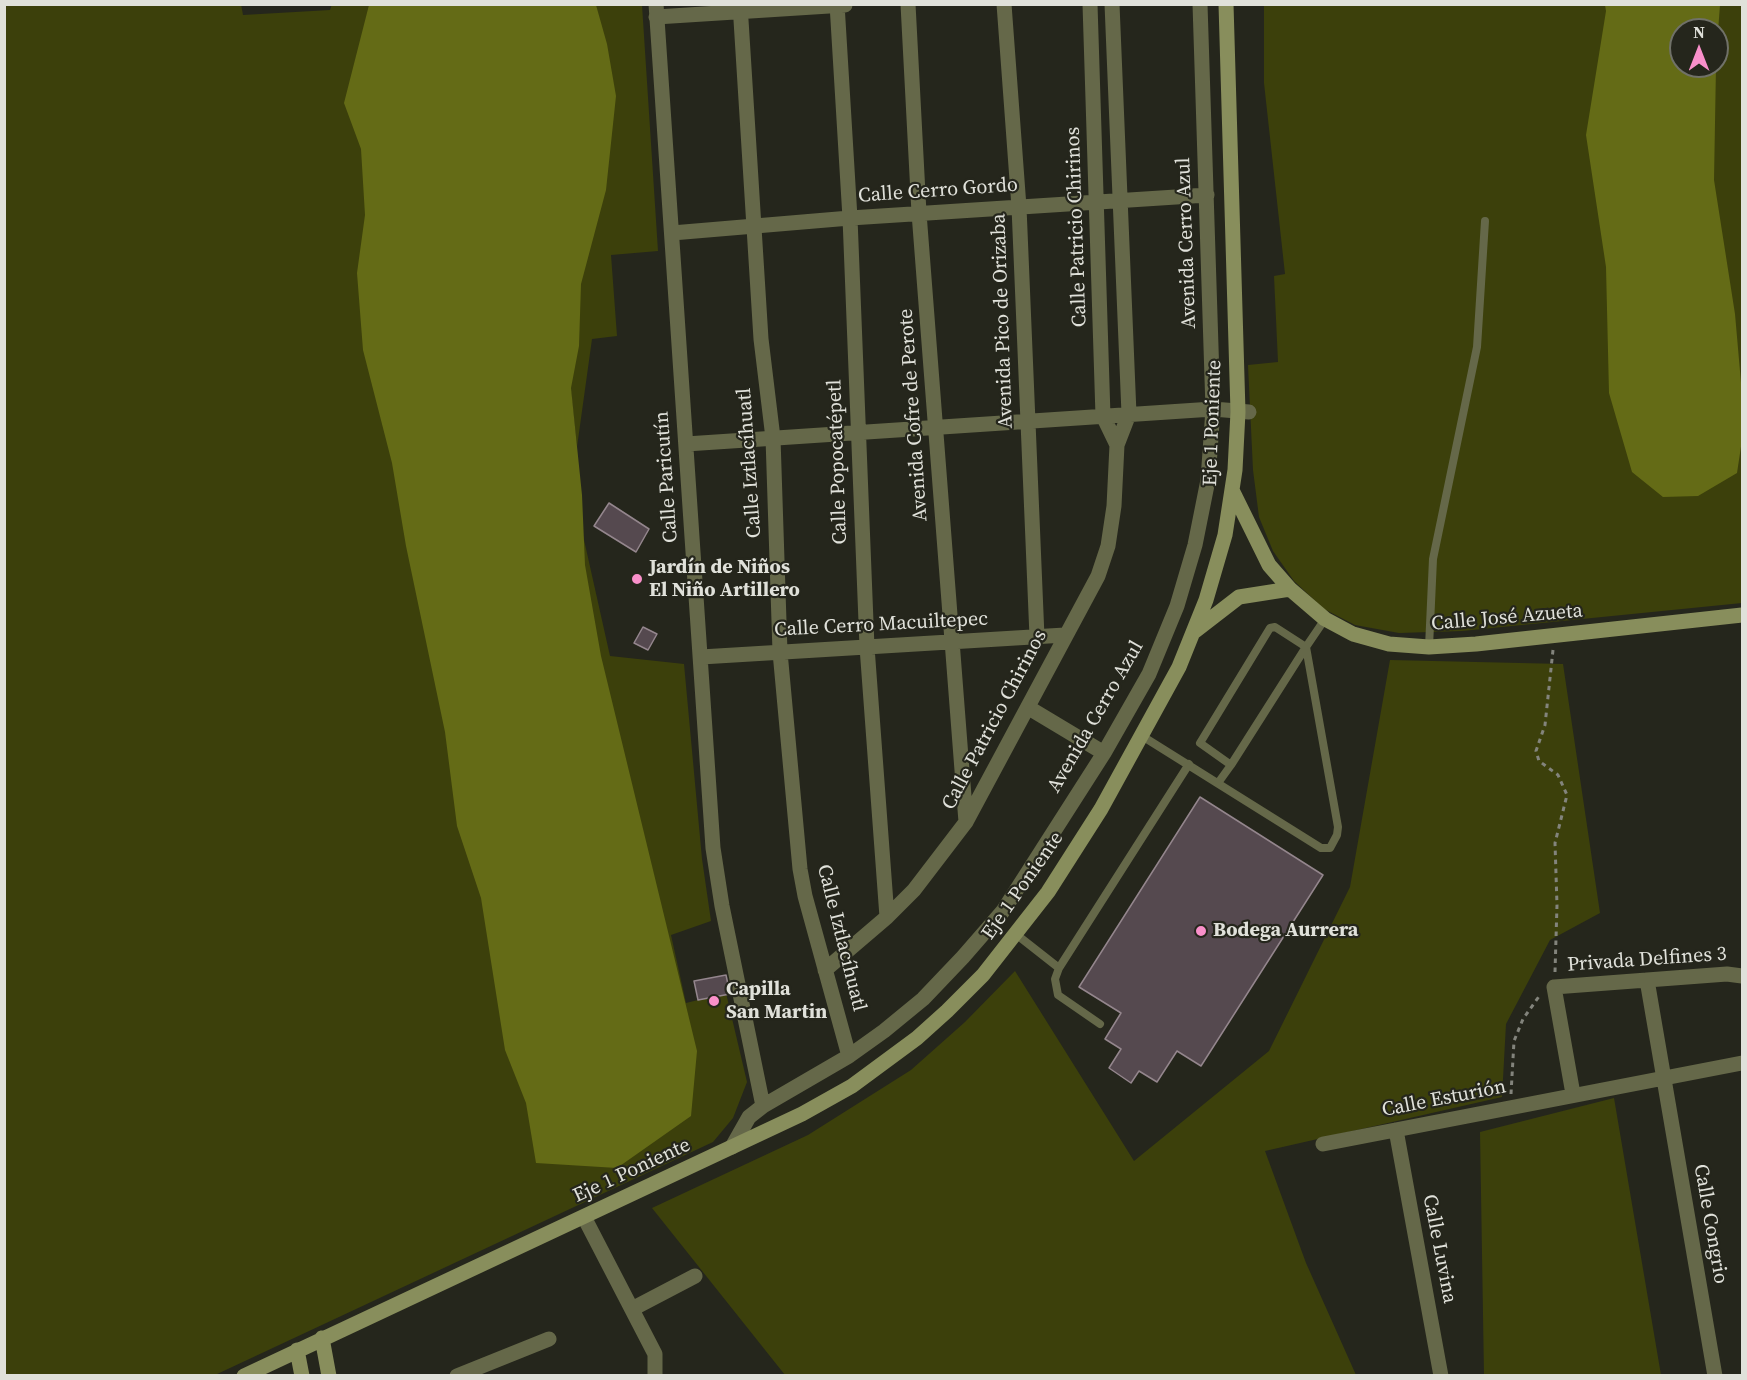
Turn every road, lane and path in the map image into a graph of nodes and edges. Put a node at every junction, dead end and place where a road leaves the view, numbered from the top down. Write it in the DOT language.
graph roads {
  1 [pos="845,4"];
  2 [pos="908,4"];
  3 [pos="1004,4"];
  4 [pos="1090,4"];
  5 [pos="1112,4"];
  6 [pos="1200,4"];
  7 [pos="1226,4"];
  8 [pos="837,5"];
  9 [pos="740,8"];
  10 [pos="656,11"];
  11 [pos="1116,87"];
  12 [pos="1093,89"];
  13 [pos="1208,195"];
  14 [pos="1121,200"];
  15 [pos="1098,202"];
  16 [pos="1019,207"];
  17 [pos="919,213"];
  18 [pos="850,218"];
  19 [pos="1485,221"];
  20 [pos="755,225"];
  21 [pos="672,233"];
  22 [pos="1213,409"];
  23 [pos="1243,412"];
  24 [pos="1129,414"];
  25 [pos="1103,417"];
  26 [pos="1027,421"];
  27 [pos="936,427"];
  28 [pos="857,433"];
  29 [pos="773,438"];
  30 [pos="686,444"];
  31 [pos="1117,445"];
  32 [pos="1233,492"];
  33 [pos="1290,589"];
  34 [pos="1743,615"];
  35 [pos="1325,619"];
  36 [pos="1195,631"];
  37 [pos="1065,635"];
  38 [pos="1553,636"];
  39 [pos="1037,637"];
  40 [pos="952,642"];
  41 [pos="867,647"];
  42 [pos="1306,647"];
  43 [pos="1429,647"];
  44 [pos="780,652"];
  45 [pos="701,657"];
  46 [pos="1029,708"];
  47 [pos="1142,736"];
  48 [pos="1104,753"];
  49 [pos="1189,764"];
  50 [pos="1231,765"];
  51 [pos="1218,783"];
  52 [pos="966,822"];
  53 [pos="887,917"];
  54 [pos="1017,935"];
  55 [pos="1059,968"];
  56 [pos="825,970"];
  57 [pos="1743,976"];
  58 [pos="1647,980"];
  59 [pos="1554,987"];
  60 [pos="1100,1024"];
  61 [pos="849,1056"];
  62 [pos="1743,1063"];
  63 [pos="1663,1079"];
  64 [pos="1573,1094"];
  65 [pos="763,1106"];
  66 [pos="1511,1108"];
  67 [pos="1396,1130"];
  68 [pos="1323,1144"];
  69 [pos="732,1147"];
  70 [pos="584,1217"];
  71 [pos="694,1275"];
  72 [pos="632,1309"];
  73 [pos="322,1338"];
  74 [pos="549,1339"];
  75 [pos="297,1350"];
  76 [pos="244,1376"];
  77 [pos="302,1376"];
  78 [pos="329,1376"];
  79 [pos="457,1376"];
  80 [pos="655,1376"];
  81 [pos="1441,1376"];
  82 [pos="1715,1376"];
  1 -- 8 [label="street"];
  2 -- 17 [label="street, Avenida Cofre de Perote"];
  3 -- 16 [label="street, Avenida Pico de Orizaba"];
  4 -- 12 [label="street, Calle Patricio Chirinos"];
  5 -- 11 [label="street, Calle Patricio Chirinos"];
  6 -- 13 [label="street, Avenida Cerro Azul"];
  7 -- 23 [label="main road, Eje 1 Poniente"];
  8 -- 9 [label="street"];
  8 -- 18 [label="street, Calle Popocatépetl"];
  9 -- 10 [label="street"];
  9 -- 20 [label="street, Calle Iztlacíhuatl"];
  10 -- 21 [label="street, Calle Paricutín"];
  11 -- 12 [label="street"];
  11 -- 14 [label="street, Calle Patricio Chirinos"];
  12 -- 15 [label="street, Calle Patricio Chirinos"];
  13 -- 14 [label="street, Calle Cerro Gordo"];
  13 -- 22 [label="street, Avenida Cerro Azul"];
  14 -- 15 [label="street, Calle Cerro Gordo"];
  14 -- 24 [label="street, Calle Patricio Chirinos"];
  15 -- 16 [label="street, Calle Cerro Gordo"];
  15 -- 25 [label="street, Calle Patricio Chirinos"];
  16 -- 17 [label="street, Calle Cerro Gordo"];
  16 -- 26 [label="street, Avenida Pico de Orizaba"];
  17 -- 18 [label="street, Calle Cerro Gordo"];
  17 -- 27 [label="street, Avenida Cofre de Perote"];
  18 -- 20 [label="street, Calle Cerro Gordo"];
  18 -- 28 [label="street, Calle Popocatépetl"];
  19 -- 43 [label="lane"];
  20 -- 21 [label="street, Calle Cerro Gordo"];
  20 -- 29 [label="street, Calle Iztlacíhuatl"];
  21 -- 30 [label="street, Calle Paricutín"];
  22 -- 23 [label="street"];
  22 -- 24 [label="street"];
  22 -- 48 [label="street, Avenida Cerro Azul"];
  23 -- 32 [label="main road, Eje 1 Poniente"];
  24 -- 25 [label="street"];
  24 -- 31 [label="street, Calle Patricio Chirinos"];
  25 -- 26 [label="street"];
  25 -- 31 [label="street, Calle Patricio Chirinos"];
  26 -- 27 [label="street"];
  26 -- 39 [label="street, Avenida Pico de Orizaba"];
  27 -- 28 [label="street"];
  27 -- 40 [label="street, Avenida Cofre de Perote"];
  28 -- 29 [label="street"];
  28 -- 41 [label="street, Calle Popocatépetl"];
  29 -- 30 [label="street"];
  29 -- 44 [label="street, Calle Iztlacíhuatl"];
  30 -- 45 [label="street, Calle Paricutín"];
  31 -- 37 [label="street, Calle Patricio Chirinos"];
  32 -- 33 [label="main road, Calle José Azueta"];
  32 -- 36 [label="main road, Eje 1 Poniente"];
  33 -- 35 [label="main road, Calle José Azueta"];
  33 -- 36 [label="main road"];
  34 -- 38 [label="main road, Calle José Azueta"];
  35 -- 42 [label="lane"];
  35 -- 43 [label="main road, Calle José Azueta"];
  36 -- 47 [label="main road, Eje 1 Poniente"];
  37 -- 39 [label="street, Calle Cerro Macuiltepec"];
  37 -- 46 [label="street, Calle Patricio Chirinos"];
  38 -- 43 [label="main road, Calle José Azueta"];
  38 -- 59 [label="path"];
  39 -- 40 [label="street, Calle Cerro Macuiltepec"];
  40 -- 41 [label="street, Calle Cerro Macuiltepec"];
  40 -- 52 [label="street, Avenida Cofre de Perote"];
  41 -- 44 [label="street, Calle Cerro Macuiltepec"];
  41 -- 53 [label="street, Calle Popocatépetl"];
  42 -- 50 [label="lane"];
  42 -- 50 [label="lane"];
  42 -- 51 [label="lane"];
  44 -- 45 [label="street, Calle Cerro Macuiltepec"];
  44 -- 56 [label="street, Calle Iztlacíhuatl"];
  45 -- 65 [label="street, Calle Paricutín"];
  46 -- 48 [label="street"];
  46 -- 52 [label="street, Calle Patricio Chirinos"];
  47 -- 49 [label="lane"];
  47 -- 54 [label="main road, Eje 1 Poniente"];
  48 -- 61 [label="street, Avenida Cerro Azul"];
  49 -- 51 [label="lane"];
  49 -- 55 [label="lane"];
  50 -- 51 [label="lane"];
  52 -- 53 [label="street, Calle Patricio Chirinos"];
  53 -- 56 [label="street, Calle Patricio Chirinos"];
  54 -- 55 [label="lane"];
  54 -- 69 [label="main road, Eje 1 Poniente"];
  55 -- 60 [label="lane"];
  56 -- 61 [label="street, Calle Iztlacíhuatl"];
  57 -- 58 [label="street, Privada Delfines 3"];
  58 -- 59 [label="street, Privada Delfines 3"];
  58 -- 63 [label="street, Calle Congrio"];
  59 -- 64 [label="street"];
  59 -- 66 [label="path"];
  61 -- 65 [label="street, Avenida Cerro Azul"];
  62 -- 63 [label="street, Calle Esturión"];
  63 -- 64 [label="street, Calle Esturión"];
  63 -- 82 [label="street, Calle Congrio"];
  64 -- 66 [label="street, Calle Esturión"];
  65 -- 69 [label="street"];
  66 -- 67 [label="street, Calle Esturión"];
  67 -- 68 [label="street, Calle Esturión"];
  67 -- 81 [label="street, Calle Luvina"];
  69 -- 70 [label="main road, Eje 1 Poniente"];
  70 -- 72 [label="street"];
  70 -- 73 [label="main road, Eje 1 Poniente"];
  71 -- 72 [label="street"];
  72 -- 80 [label="street"];
  73 -- 75 [label="main road, Eje 1 Poniente"];
  73 -- 78 [label="main road"];
  74 -- 79 [label="street"];
  75 -- 76 [label="main road, Eje 1 Poniente"];
  75 -- 77 [label="main road"];
}
